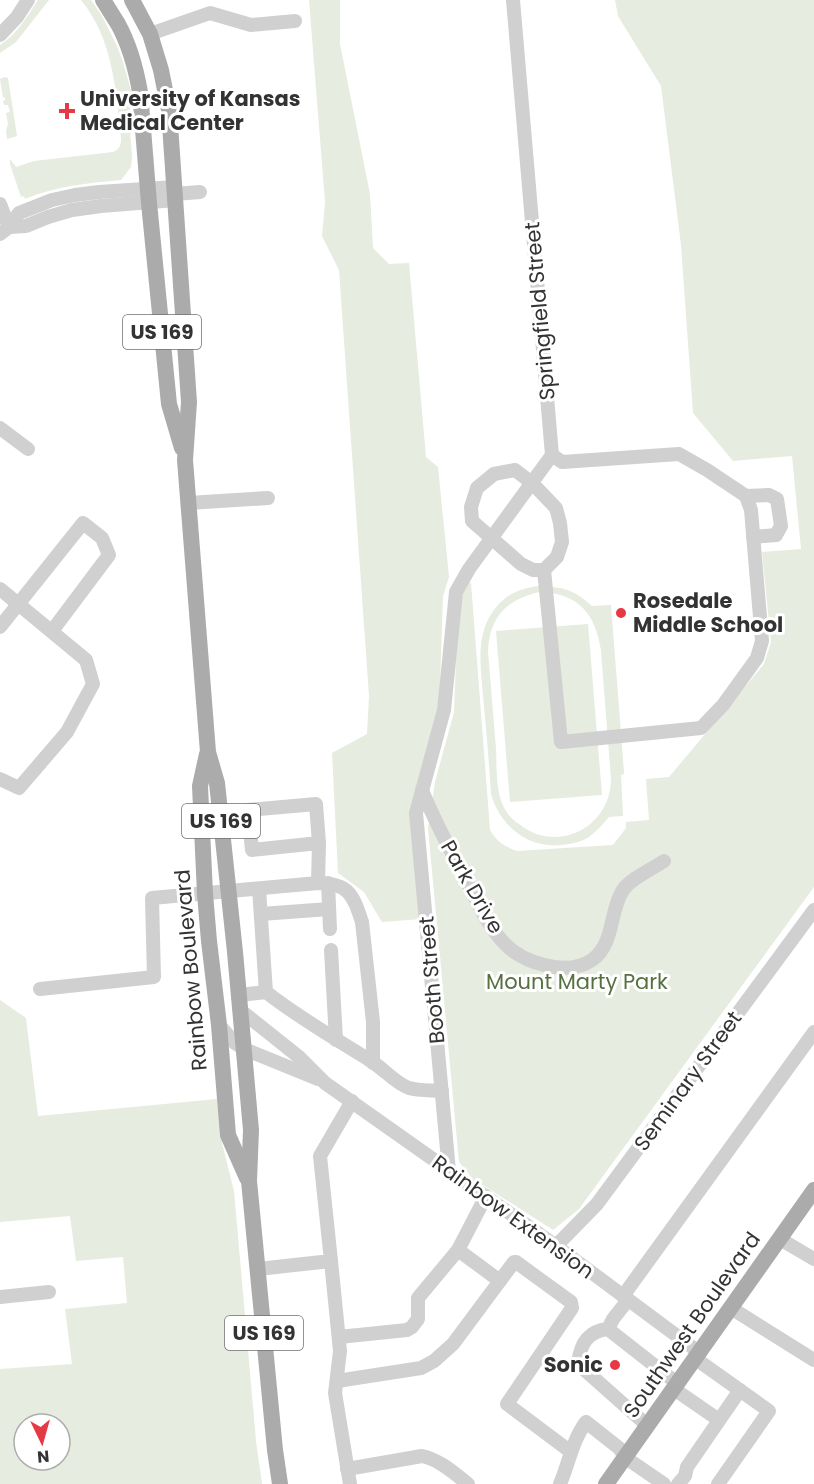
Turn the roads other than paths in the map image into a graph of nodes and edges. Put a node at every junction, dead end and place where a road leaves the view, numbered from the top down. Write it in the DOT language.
graph roads {
  1 [pos="28,0"];
  2 [pos="103,0"];
  3 [pos="132,0"];
  4 [pos="513,0"];
  5 [pos="295,21"];
  6 [pos="150,34"];
  7 [pos="0,35"];
  8 [pos="200,192"];
  9 [pos="175,194"];
  10 [pos="148,196"];
  11 [pos="0,204"];
  12 [pos="5,230"];
  13 [pos="0,428"];
  14 [pos="28,449"];
  15 [pos="552,455"];
  16 [pos="185,460"];
  17 [pos="532,483"];
  18 [pos="746,496"];
  19 [pos="268,498"];
  20 [pos="188,503"];
  21 [pos="753,537"];
  22 [pos="492,538"];
  23 [pos="544,570"];
  24 [pos="0,589"];
  25 [pos="20,604"];
  26 [pos="0,627"];
  27 [pos="52,631"];
  28 [pos="208,752"];
  29 [pos="0,779"];
  30 [pos="422,790"];
  31 [pos="319,843"];
  32 [pos="664,861"];
  33 [pos="323,883"];
  34 [pos="259,889"];
  35 [pos="228,892"];
  36 [pos="205,894"];
  37 [pos="329,909"];
  38 [pos="814,910"];
  39 [pos="261,914"];
  40 [pos="330,929"];
  41 [pos="331,950"];
  42 [pos="40,989"];
  43 [pos="266,992"];
  44 [pos="239,1003"];
  45 [pos="219,1025"];
  46 [pos="814,1032"];
  47 [pos="336,1040"];
  48 [pos="244,1049"];
  49 [pos="373,1063"];
  50 [pos="325,1083"];
  51 [pos="442,1090"];
  52 [pos="352,1101"];
  53 [pos="450,1171"];
  54 [pos="249,1181"];
  55 [pos="486,1196"];
  56 [pos="811,1199"];
  57 [pos="780,1239"];
  58 [pos="556,1246"];
  59 [pos="458,1250"];
  60 [pos="814,1259"];
  61 [pos="331,1261"];
  62 [pos="258,1269"];
  63 [pos="500,1281"];
  64 [pos="49,1293"];
  65 [pos="0,1297"];
  66 [pos="625,1298"];
  67 [pos="731,1308"];
  68 [pos="608,1329"];
  69 [pos="339,1338"];
  70 [pos="698,1356"];
  71 [pos="814,1360"];
  72 [pos="337,1381"];
  73 [pos="676,1386"];
  74 [pos="740,1390"];
  75 [pos="719,1420"];
  76 [pos="648,1426"];
  77 [pos="571,1452"];
  78 [pos="626,1458"];
  79 [pos="347,1469"];
  80 [pos="280,1484"];
  81 [pos="350,1484"];
  82 [pos="468,1484"];
  83 [pos="560,1484"];
  84 [pos="606,1484"];
  85 [pos="664,1484"];
  86 [pos="678,1484"];
  87 [pos="718,1484"];
  1 -- 7 [label="street"];
  2 -- 10 [label="main road, Rainbow Boulevard / US 169"];
  3 -- 6 [label="main road, Rainbow Boulevard / US 169"];
  4 -- 15 [label="street, Springfield Street"];
  5 -- 6 [label="street"];
  6 -- 9 [label="main road, Rainbow Boulevard / US 169"];
  8 -- 9 [label="street"];
  9 -- 10 [label="street"];
  9 -- 16 [label="main road, Rainbow Boulevard / US 169"];
  10 -- 12 [label="street"];
  10 -- 16 [label="main road, Rainbow Boulevard / US 169"];
  11 -- 12 [label="street"];
  13 -- 14 [label="street"];
  15 -- 17 [label="street"];
  15 -- 18 [label="street"];
  16 -- 20 [label="main road, Rainbow Boulevard / US 169"];
  17 -- 22 [label="street"];
  17 -- 22 [label="street"];
  17 -- 23 [label="street"];
  18 -- 21 [label="street"];
  18 -- 21 [label="street"];
  19 -- 20 [label="street"];
  20 -- 28 [label="main road, Rainbow Boulevard / US 169"];
  21 -- 23 [label="street"];
  22 -- 23 [label="street"];
  22 -- 30 [label="street, Booth Street"];
  24 -- 25 [label="street"];
  25 -- 26 [label="street"];
  25 -- 27 [label="street"];
  25 -- 27 [label="street"];
  27 -- 29 [label="street"];
  28 -- 35 [label="main road, Rainbow Boulevard / US 169"];
  28 -- 36 [label="main road, Rainbow Boulevard / US 169"];
  30 -- 32 [label="street, Park Drive"];
  30 -- 51 [label="street, Booth Street"];
  31 -- 31 [label="street"];
  31 -- 33 [label="street"];
  33 -- 34 [label="street"];
  33 -- 37 [label="street"];
  33 -- 49 [label="street"];
  34 -- 35 [label="street"];
  34 -- 39 [label="street"];
  35 -- 36 [label="street"];
  35 -- 44 [label="main road, Rainbow Boulevard / US 169"];
  36 -- 42 [label="street"];
  36 -- 45 [label="main road, Rainbow Boulevard / US 169"];
  37 -- 39 [label="street"];
  37 -- 40 [label="street"];
  38 -- 58 [label="street, Seminary Street"];
  39 -- 43 [label="street"];
  41 -- 47 [label="street"];
  43 -- 44 [label="street"];
  43 -- 47 [label="street"];
  44 -- 48 [label="main road, Rainbow Boulevard / US 169"];
  44 -- 50 [label="street, Rainbow Extension"];
  45 -- 48 [label="street, Rainbow Extension"];
  45 -- 54 [label="main road, Rainbow Boulevard / US 169"];
  46 -- 66 [label="street"];
  47 -- 49 [label="street"];
  48 -- 50 [label="street, Rainbow Extension"];
  48 -- 54 [label="main road, Rainbow Boulevard / US 169"];
  49 -- 51 [label="street"];
  50 -- 52 [label="street, Rainbow Extension"];
  51 -- 53 [label="street, Booth Street"];
  52 -- 53 [label="street, Rainbow Extension"];
  52 -- 61 [label="street"];
  53 -- 55 [label="street, Rainbow Extension"];
  54 -- 62 [label="main road, Rainbow Boulevard / US 169"];
  55 -- 58 [label="street, Rainbow Extension"];
  55 -- 59 [label="street"];
  56 -- 57 [label="main road, Southwest Boulevard"];
  57 -- 60 [label="street"];
  57 -- 67 [label="main road, Southwest Boulevard"];
  58 -- 66 [label="street, Rainbow Extension"];
  59 -- 63 [label="street"];
  59 -- 69 [label="street"];
  61 -- 62 [label="street"];
  61 -- 69 [label="street"];
  62 -- 80 [label="main road, Rainbow Boulevard / US 169"];
  63 -- 72 [label="street"];
  63 -- 77 [label="street"];
  64 -- 65 [label="street"];
  66 -- 68 [label="street"];
  66 -- 70 [label="street, Rainbow Extension"];
  67 -- 70 [label="main road, Southwest Boulevard"];
  67 -- 71 [label="street"];
  68 -- 73 [label="street"];
  68 -- 76 [label="street"];
  69 -- 72 [label="street"];
  70 -- 73 [label="main road, Southwest Boulevard"];
  70 -- 74 [label="street, Rainbow Extension"];
  72 -- 79 [label="street"];
  73 -- 75 [label="street"];
  73 -- 76 [label="main road, Southwest Boulevard"];
  74 -- 75 [label="street"];
  74 -- 87 [label="street, Rainbow Extension"];
  75 -- 86 [label="street"];
  76 -- 78 [label="main road, Southwest Boulevard"];
  77 -- 78 [label="street"];
  77 -- 83 [label="street"];
  78 -- 84 [label="main road, Southwest Boulevard"];
  78 -- 85 [label="street"];
  79 -- 81 [label="street"];
  79 -- 82 [label="street"];
}
